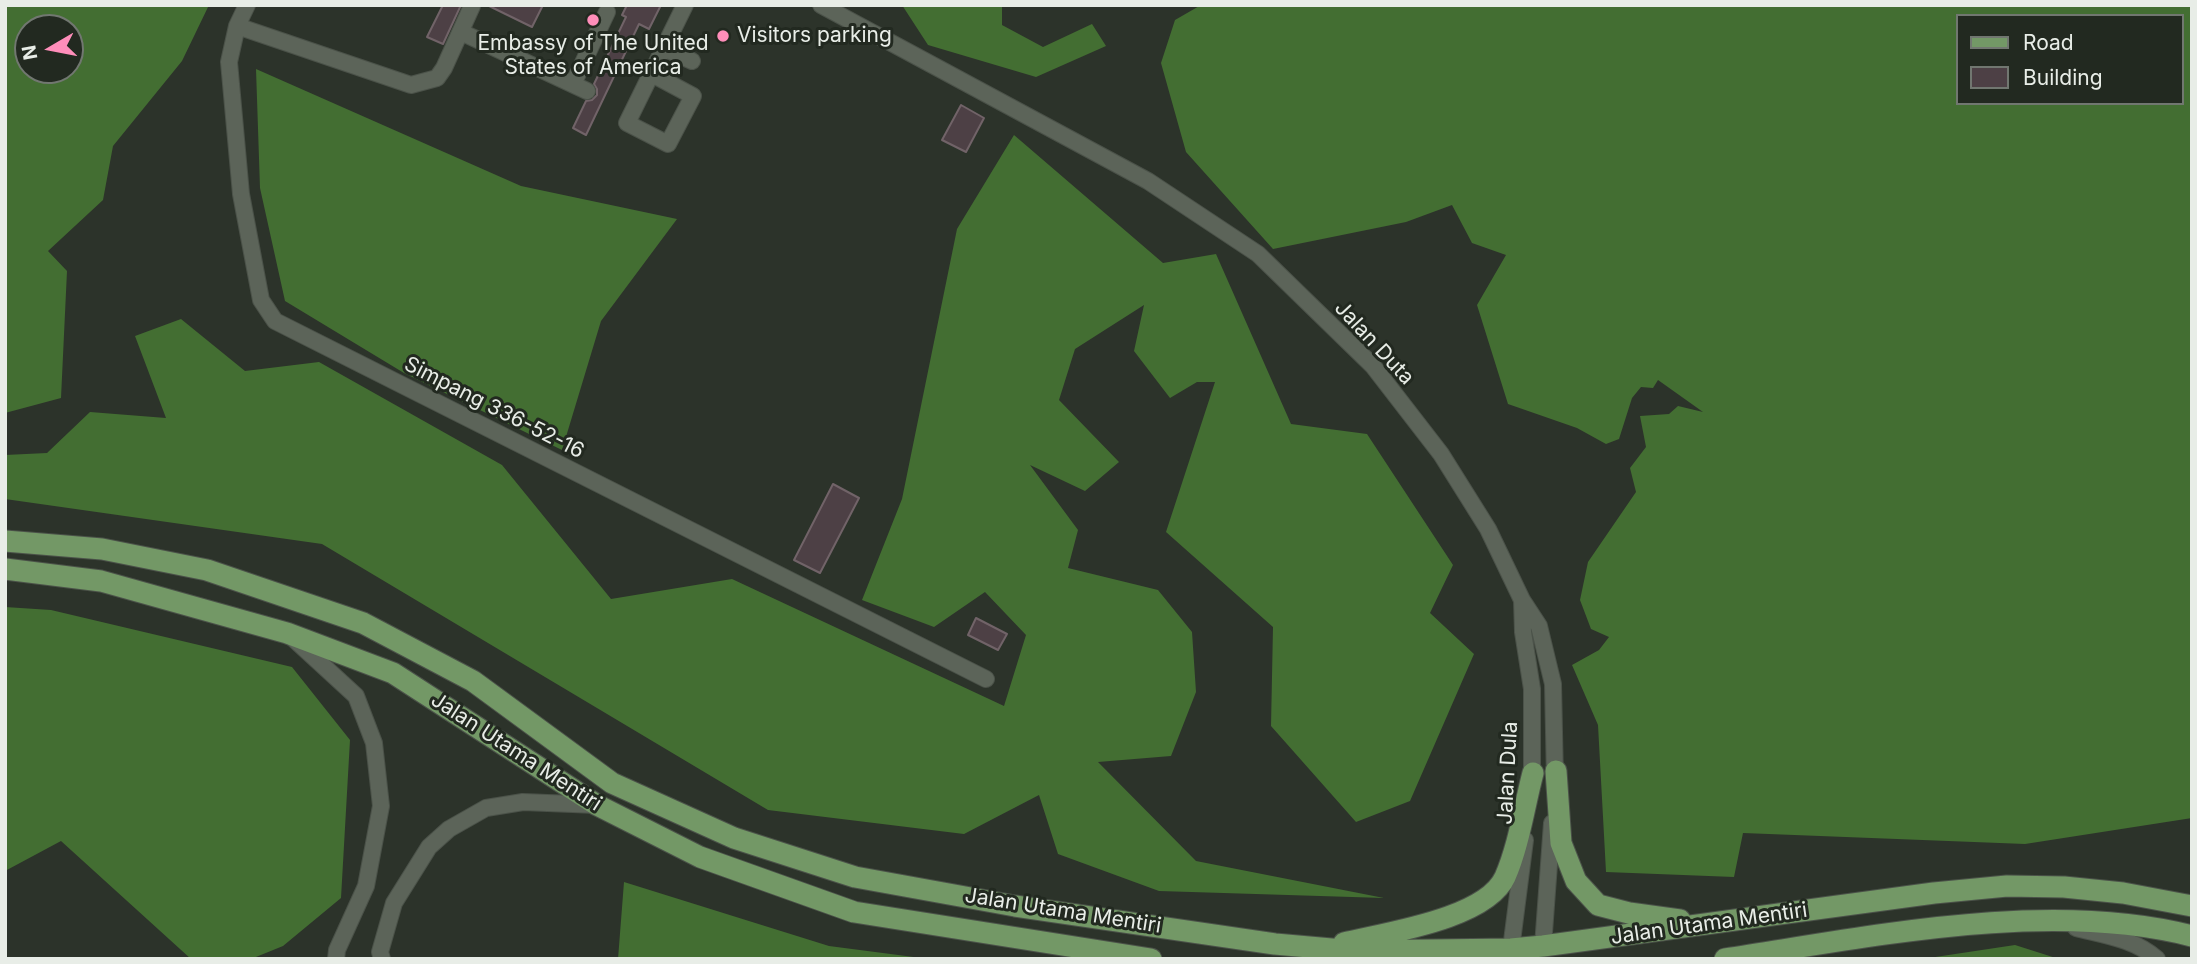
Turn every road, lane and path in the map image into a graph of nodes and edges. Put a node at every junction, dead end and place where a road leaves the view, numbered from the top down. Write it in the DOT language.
graph roads {
  1 [pos="247,5"];
  2 [pos="685,5"];
  3 [pos="821,5"];
  4 [pos="472,6"];
  5 [pos="607,12"];
  6 [pos="237,26"];
  7 [pos="461,32"];
  8 [pos="664,48"];
  9 [pos="692,61"];
  10 [pos="652,74"];
  11 [pos="5,541"];
  12 [pos="5,569"];
  13 [pos="1522,600"];
  14 [pos="287,633"];
  15 [pos="986,679"];
  16 [pos="1556,771"];
  17 [pos="1533,773"];
  18 [pos="597,805"];
  19 [pos="2192,906"];
  20 [pos="2054,922"];
  21 [pos="1709,924"];
  22 [pos="1929,929"];
  23 [pos="2192,936"];
  24 [pos="1322,948"];
  25 [pos="1543,953"];
  26 [pos="1511,954"];
  27 [pos="336,959"];
  28 [pos="382,959"];
  29 [pos="1151,959"];
  30 [pos="1726,959"];
  31 [pos="1808,959"];
  32 [pos="2157,959"];
  1 -- 6 [label="street, Simpang 336-52-16"];
  2 -- 8 [label="street"];
  3 -- 13 [label="street, Jalan Duta"];
  4 -- 7 [label="street"];
  5 -- 7 [label="street"];
  6 -- 7 [label="street"];
  6 -- 15 [label="street, Simpang 336-52-16"];
  8 -- 9 [label="street"];
  8 -- 10 [label="street"];
  10 -- 10 [label="street"];
  11 -- 24 [label="main road, Jalan Utama Mentiri"];
  12 -- 14 [label="main road, Jalan Utama Mentiri"];
  13 -- 16 [label="street, Jalan Duta"];
  13 -- 17 [label="street, Jalan Dula"];
  14 -- 18 [label="main road, Jalan Utama Mentiri"];
  14 -- 27 [label="street"];
  16 -- 21 [label="main road"];
  16 -- 25 [label="street, Jalan Duta"];
  17 -- 24 [label="main road"];
  17 -- 26 [label="street, Jalan Dula"];
  18 -- 28 [label="street"];
  18 -- 29 [label="main road, Jalan Utama Mentiri"];
  19 -- 21 [label="main road, Jalan Utama Mentiri"];
  20 -- 22 [label="main road, Jalan Utama Mentiri"];
  20 -- 23 [label="main road, Jalan Utama Mentiri"];
  20 -- 32 [label="street"];
  21 -- 25 [label="main road, Jalan Utama Mentiri"];
  22 -- 30 [label="main road, Jalan Utama Mentiri"];
  22 -- 31 [label="main road"];
  24 -- 26 [label="main road, Jalan Utama Mentiri"];
  25 -- 26 [label="main road, Jalan Utama Mentiri"];
}
